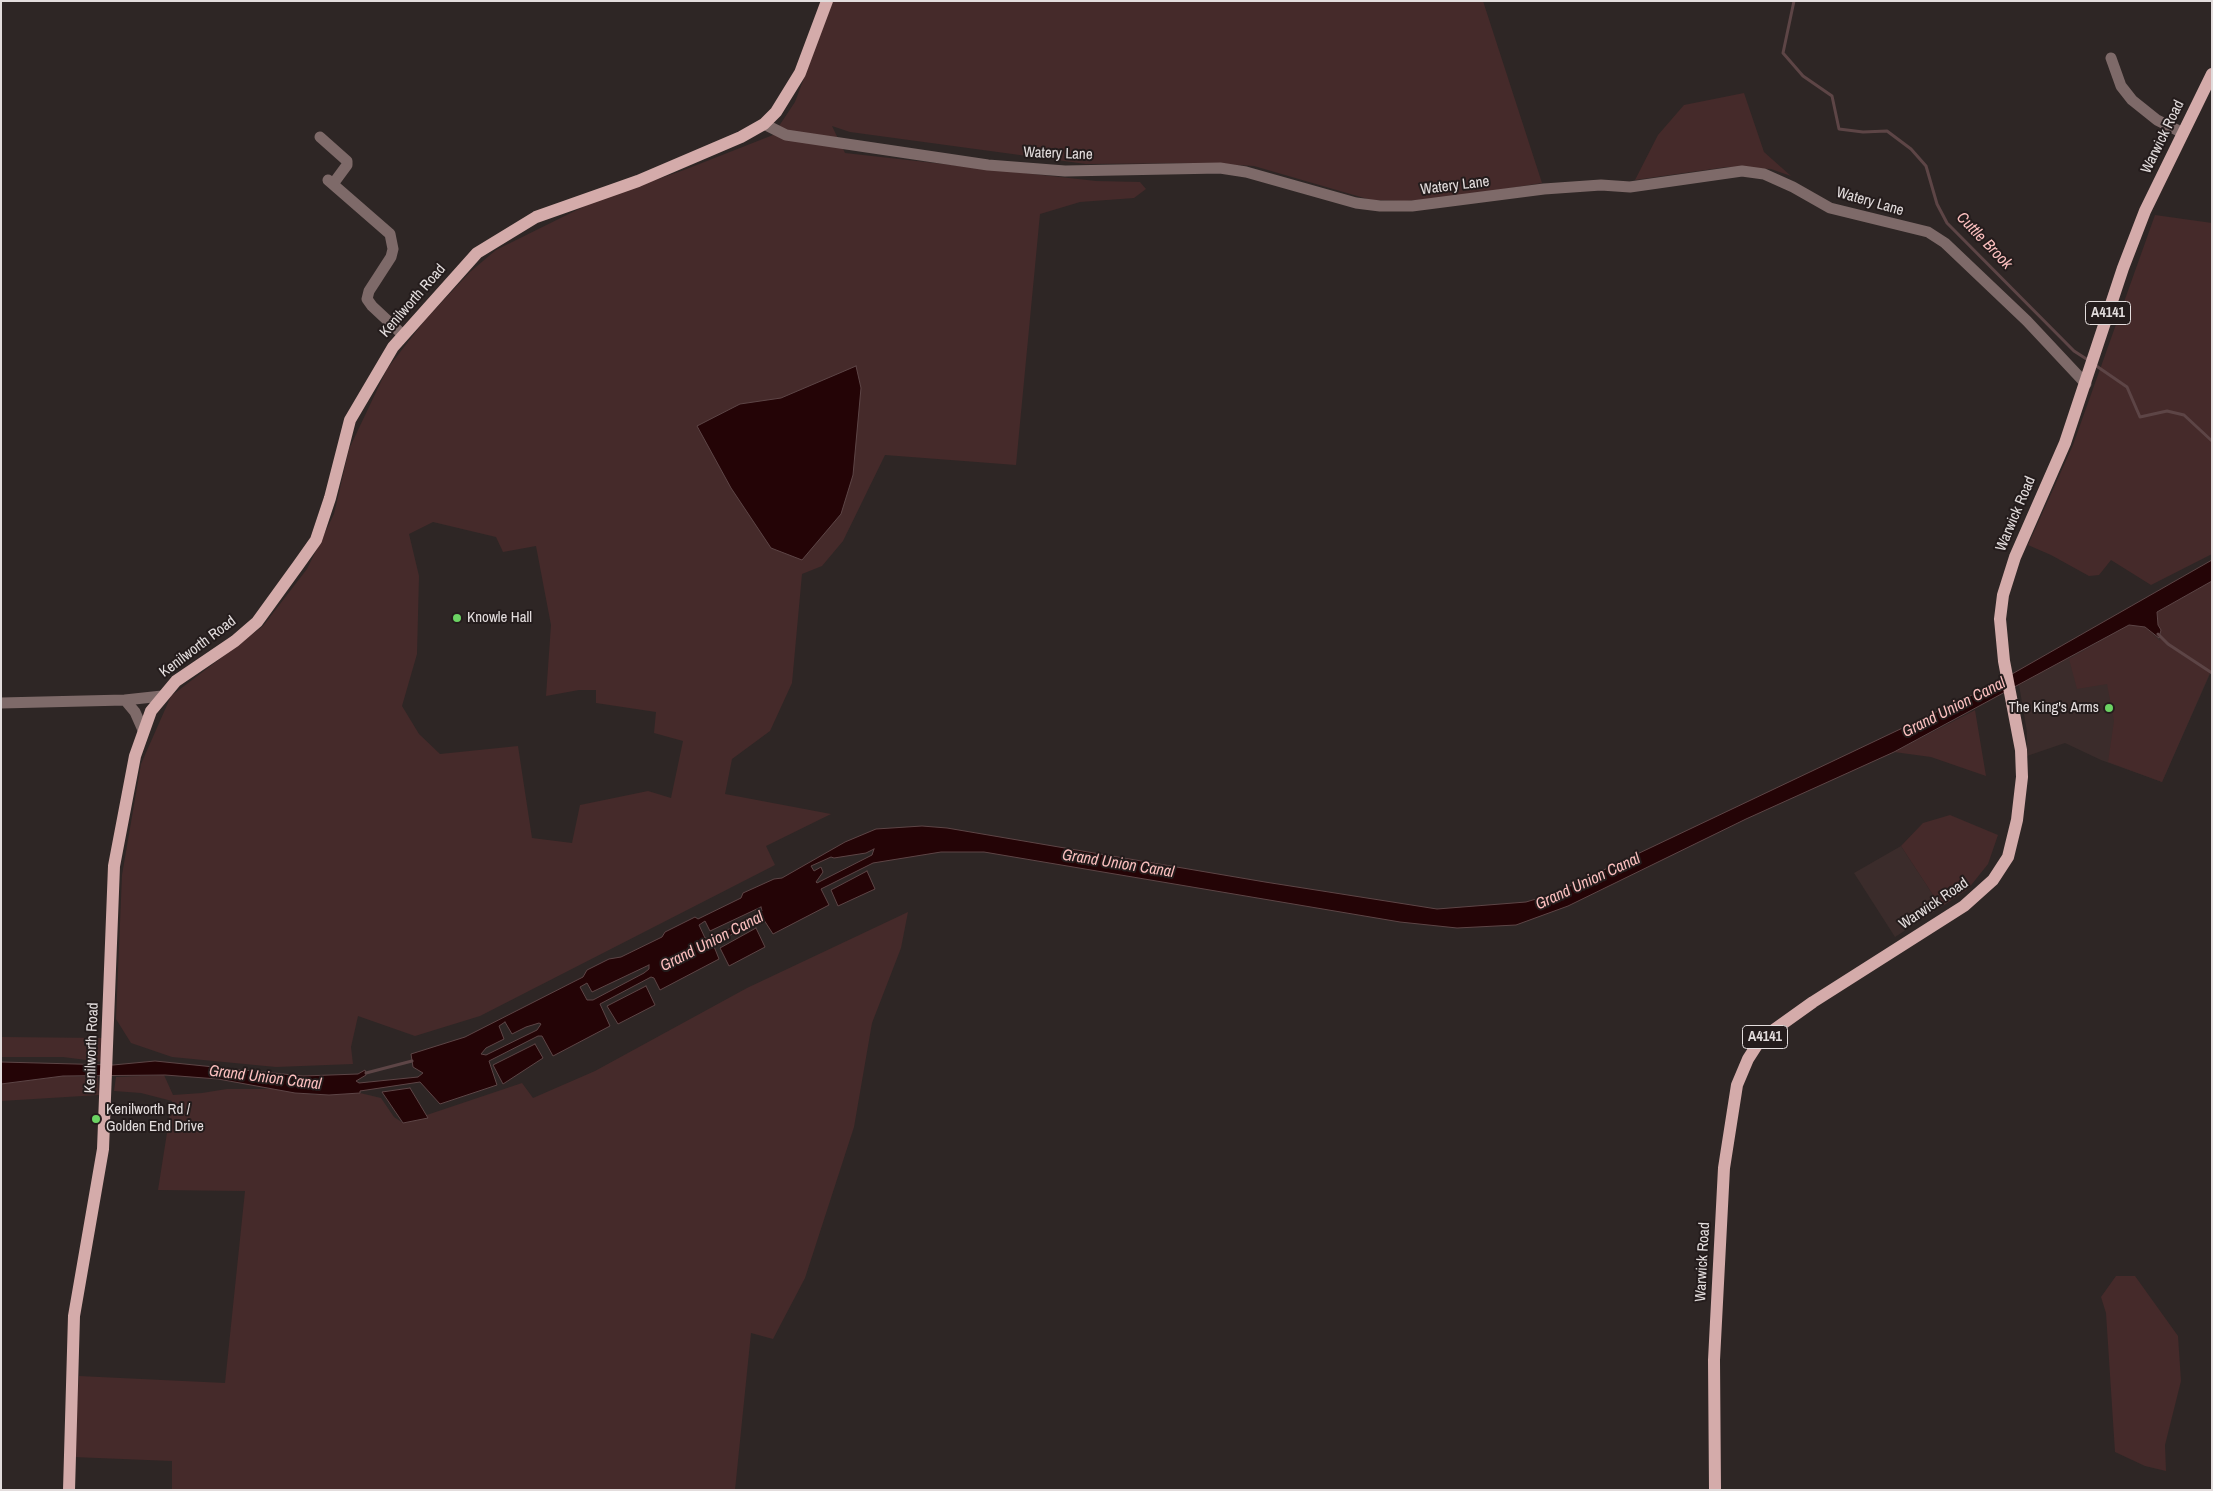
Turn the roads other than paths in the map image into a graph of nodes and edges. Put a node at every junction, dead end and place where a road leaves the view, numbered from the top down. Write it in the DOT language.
graph roads {
  1 [pos="827,1"];
  2 [pos="2111,58"];
  3 [pos="2212,74"];
  4 [pos="764,124"];
  5 [pos="2183,133"];
  6 [pos="320,137"];
  7 [pos="403,335"];
  8 [pos="2086,384"];
  9 [pos="162,696"];
  10 [pos="125,700"];
  11 [pos="1,703"];
  12 [pos="143,730"];
  13 [pos="69,1490"];
  14 [pos="1716,1490"];
  1 -- 4 [label="main road, Kenilworth Road"];
  2 -- 5 [label="street"];
  3 -- 5 [label="main road, Warwick Road / A4141"];
  4 -- 7 [label="main road, Kenilworth Road"];
  4 -- 8 [label="street, Watery Lane"];
  5 -- 8 [label="main road, Warwick Road / A4141"];
  6 -- 7 [label="street"];
  7 -- 9 [label="main road, Kenilworth Road"];
  8 -- 14 [label="main road, Warwick Road / A4141"];
  9 -- 10 [label="street"];
  9 -- 12 [label="main road, Kenilworth Road"];
  10 -- 11 [label="street"];
  10 -- 12 [label="street"];
  12 -- 13 [label="main road, Kenilworth Road"];
}
